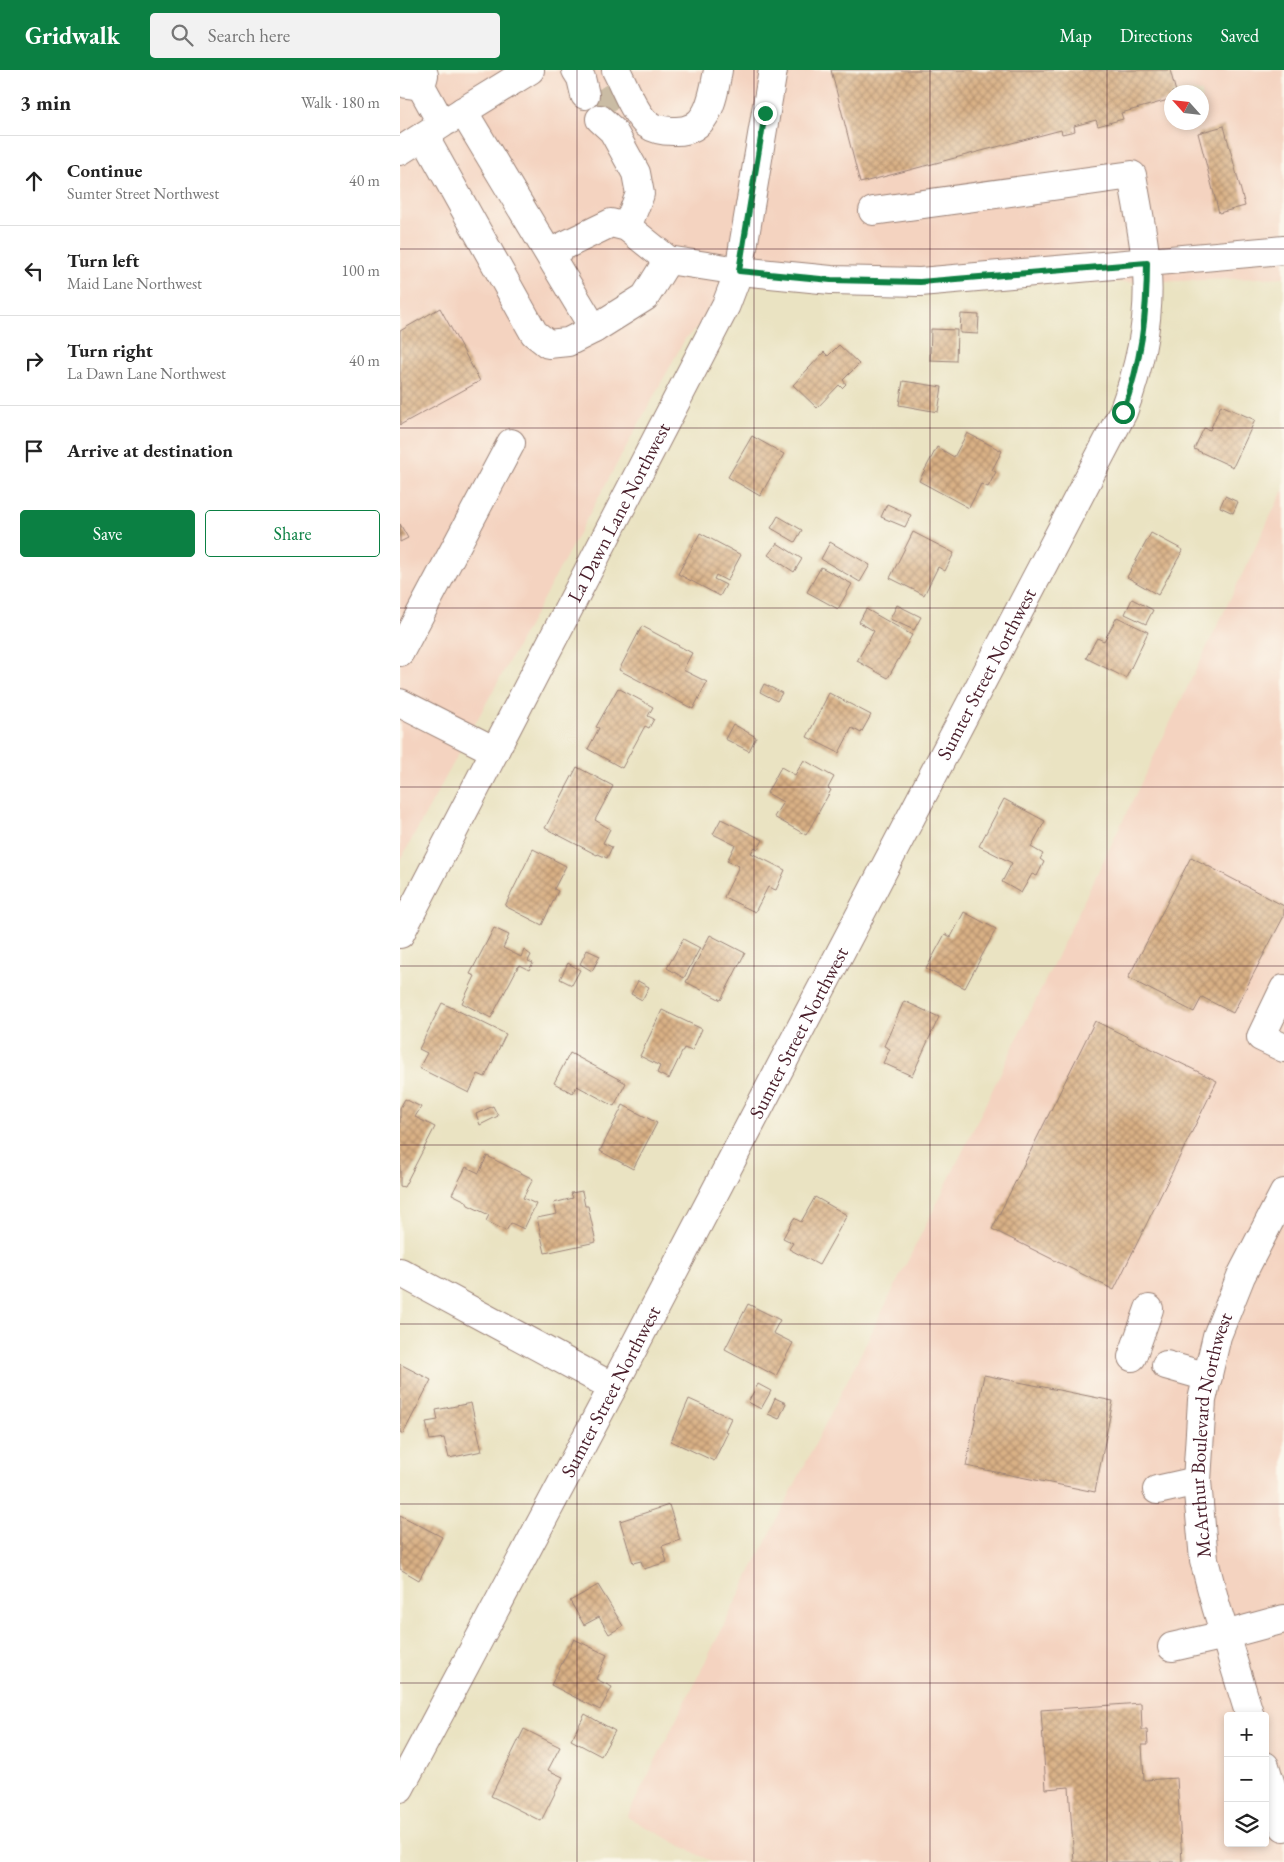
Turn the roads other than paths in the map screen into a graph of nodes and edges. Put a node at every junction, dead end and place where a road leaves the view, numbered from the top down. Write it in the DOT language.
graph roads {
  1 [pos="530,70"];
  2 [pos="616,70"];
  3 [pos="718,70"];
  4 [pos="773,70"];
  5 [pos="414,77"];
  6 [pos="594,100"];
  7 [pos="443,124"];
  8 [pos="400,151"];
  9 [pos="872,211"];
  10 [pos="627,227"];
  11 [pos="1284,250"];
  12 [pos="549,253"];
  13 [pos="668,260"];
  14 [pos="1147,263"];
  15 [pos="739,271"];
  16 [pos="594,329"];
  17 [pos="511,443"];
  18 [pos="400,652"];
  19 [pos="400,703"];
  20 [pos="495,751"];
  21 [pos="400,934"];
  22 [pos="1284,989"];
  23 [pos="1284,1048"];
  24 [pos="1284,1193"];
  25 [pos="400,1272"];
  26 [pos="1149,1309"];
  27 [pos="1132,1357"];
  28 [pos="1166,1366"];
  29 [pos="1208,1377"];
  30 [pos="613,1387"];
  31 [pos="1196,1481"];
  32 [pos="1157,1490"];
  33 [pos="1284,1619"];
  34 [pos="1225,1635"];
  35 [pos="1172,1647"];
  36 [pos="1249,1712"];
  37 [pos="1273,1772"];
  38 [pos="400,1788"];
  39 [pos="1284,1827"];
  1 -- 7 [label="street"];
  2 -- 3 [label="street"];
  4 -- 15 [label="street, La Dawn Lane Northwest"];
  5 -- 7 [label="street"];
  6 -- 10 [label="street"];
  7 -- 8 [label="street"];
  7 -- 12 [label="street"];
  7 -- 16 [label="street"];
  9 -- 14 [label="street, Sumter Street Northwest"];
  10 -- 12 [label="street"];
  10 -- 13 [label="street"];
  11 -- 14 [label="street"];
  12 -- 16 [label="street"];
  13 -- 15 [label="street"];
  13 -- 16 [label="street"];
  14 -- 15 [label="street"];
  14 -- 30 [label="street, Sumter Street Northwest"];
  15 -- 20 [label="street, La Dawn Lane Northwest"];
  17 -- 18 [label="street"];
  19 -- 20 [label="street"];
  20 -- 21 [label="street, La Dawn Lane Northwest"];
  22 -- 23 [label="street"];
  24 -- 29 [label="street, McArthur Boulevard Northwest"];
  25 -- 30 [label="street"];
  26 -- 27 [label="street"];
  28 -- 29 [label="street"];
  29 -- 31 [label="street, McArthur Boulevard Northwest"];
  30 -- 38 [label="street, Sumter Street Northwest"];
  31 -- 32 [label="street"];
  31 -- 34 [label="street, McArthur Boulevard Northwest"];
  33 -- 34 [label="street"];
  34 -- 35 [label="street"];
  34 -- 36 [label="street, McArthur Boulevard Northwest"];
  37 -- 39 [label="street"];
}
